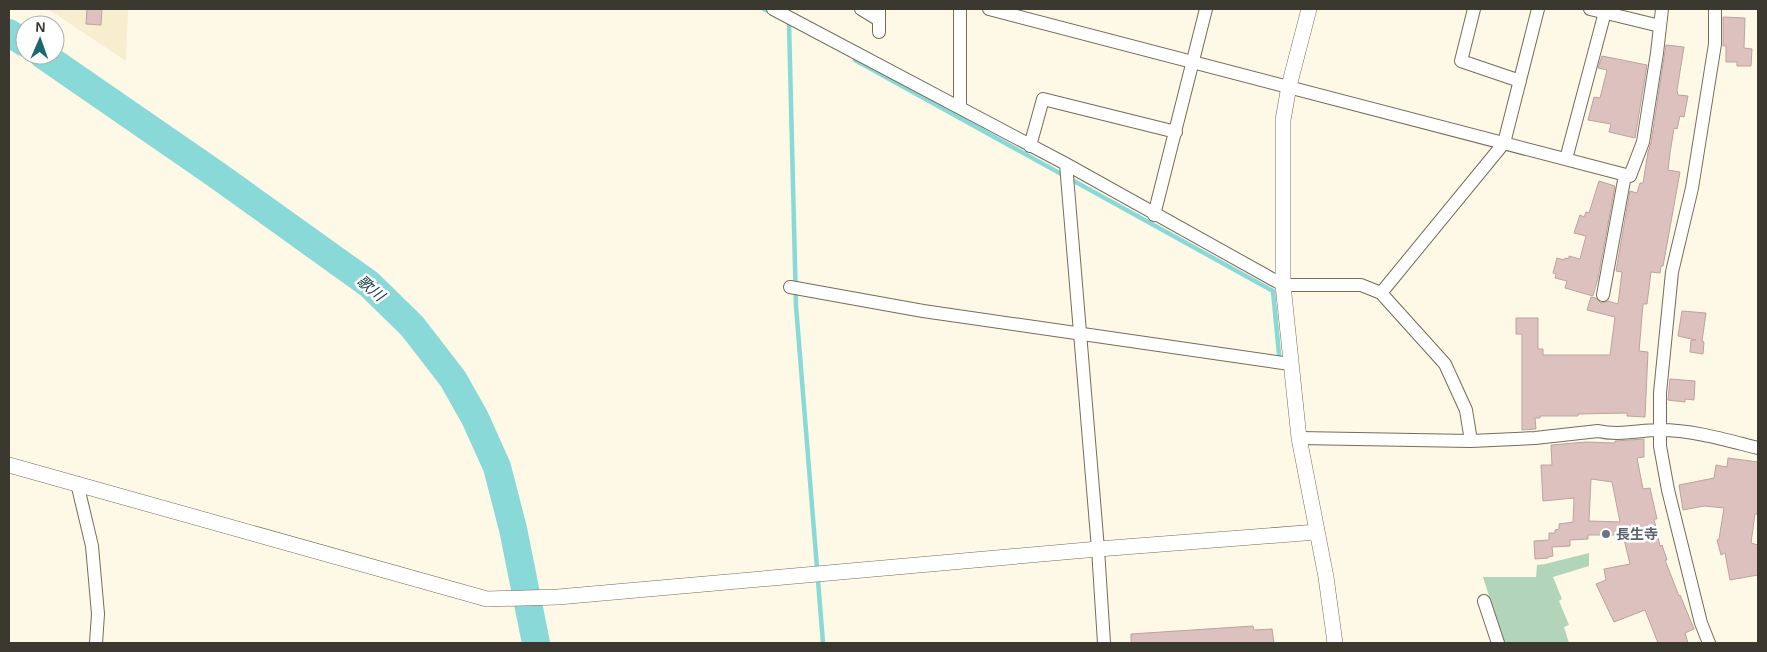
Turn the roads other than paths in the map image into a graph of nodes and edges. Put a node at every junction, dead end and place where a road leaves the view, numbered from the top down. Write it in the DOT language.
graph roads {
  1 [pos="773,9"];
  2 [pos="860,9"];
  3 [pos="960,9"];
  4 [pos="989,9"];
  5 [pos="1206,9"];
  6 [pos="1308,9"];
  7 [pos="1474,9"];
  8 [pos="1538,9"];
  9 [pos="1590,9"];
  10 [pos="1662,9"];
  11 [pos="1715,9"];
  12 [pos="1605,12"];
  13 [pos="879,20"];
  14 [pos="1660,26"];
  15 [pos="1193,63"];
  16 [pos="1520,81"];
  17 [pos="1289,86"];
  18 [pos="960,108"];
  19 [pos="1176,132"];
  20 [pos="1504,143"];
  21 [pos="1030,146"];
  22 [pos="1566,159"];
  23 [pos="1066,164"];
  24 [pos="1625,175"];
  25 [pos="1154,215"];
  26 [pos="1282,285"];
  27 [pos="790,287"];
  28 [pos="1380,293"];
  29 [pos="1603,295"];
  30 [pos="1080,333"];
  31 [pos="1290,364"];
  32 [pos="1660,430"];
  33 [pos="1299,438"];
  34 [pos="1471,441"];
  35 [pos="1758,448"];
  36 [pos="9,465"];
  37 [pos="77,483"];
  38 [pos="1318,532"];
  39 [pos="1098,549"];
  40 [pos="1484,601"];
  41 [pos="96,643"];
  42 [pos="1104,643"];
  43 [pos="1335,643"];
  44 [pos="1498,643"];
  45 [pos="1709,643"];
  1 -- 18 [label="street"];
  2 -- 13 [label="street"];
  3 -- 18 [label="street"];
  4 -- 15 [label="street"];
  5 -- 15 [label="street"];
  6 -- 17 [label="street"];
  7 -- 16 [label="street"];
  8 -- 16 [label="street"];
  9 -- 12 [label="street"];
  10 -- 14 [label="street"];
  11 -- 32 [label="street"];
  12 -- 14 [label="street"];
  12 -- 22 [label="street"];
  14 -- 24 [label="street"];
  15 -- 17 [label="street"];
  15 -- 19 [label="street"];
  16 -- 20 [label="street"];
  17 -- 20 [label="street"];
  17 -- 26 [label="street"];
  18 -- 21 [label="street"];
  19 -- 21 [label="street"];
  19 -- 25 [label="street"];
  20 -- 22 [label="street"];
  20 -- 28 [label="street"];
  21 -- 23 [label="street"];
  22 -- 24 [label="street"];
  23 -- 25 [label="street"];
  23 -- 30 [label="street"];
  24 -- 29 [label="street"];
  25 -- 26 [label="street"];
  26 -- 28 [label="street"];
  26 -- 31 [label="street"];
  27 -- 30 [label="street"];
  28 -- 34 [label="street"];
  30 -- 31 [label="street"];
  30 -- 39 [label="street"];
  31 -- 33 [label="street"];
  32 -- 34 [label="street"];
  32 -- 35 [label="street"];
  32 -- 45 [label="street"];
  33 -- 34 [label="street"];
  33 -- 38 [label="street"];
  36 -- 37 [label="street"];
  37 -- 39 [label="street"];
  37 -- 41 [label="street"];
  38 -- 39 [label="street"];
  38 -- 43 [label="street"];
  39 -- 42 [label="street"];
  40 -- 44 [label="street"];
}
